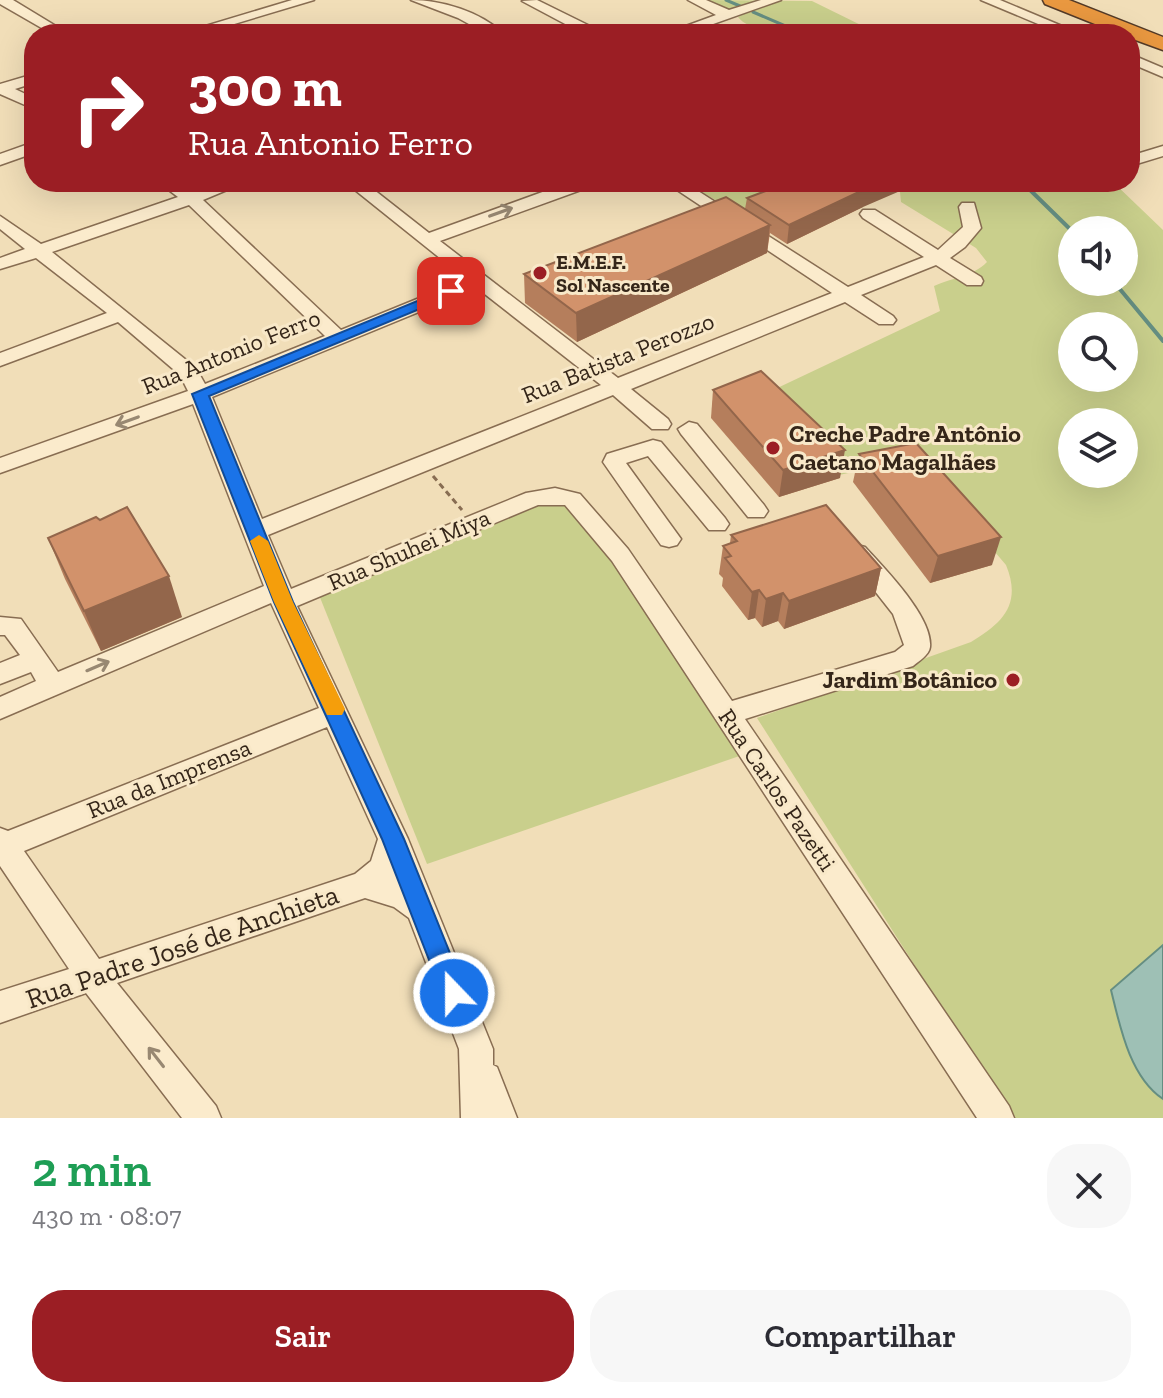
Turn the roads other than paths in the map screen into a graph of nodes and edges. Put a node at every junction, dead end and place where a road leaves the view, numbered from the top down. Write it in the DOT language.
graph roads {
  1 [pos="3,0"];
  2 [pos="307,0"];
  3 [pos="418,0"];
  4 [pos="695,0"];
  5 [pos="774,0"];
  6 [pos="988,0"];
  7 [pos="1052,0"];
  8 [pos="1087,0"];
  9 [pos="529,1"];
  10 [pos="739,12"];
  11 [pos="49,24"];
  12 [pos="222,24"];
  13 [pos="479,24"];
  14 [pos="575,24"];
  15 [pos="702,24"];
  16 [pos="1049,24"];
  17 [pos="1113,24"];
  18 [pos="1163,30"];
  19 [pos="1140,35"];
  20 [pos="1163,44"];
  21 [pos="1140,63"];
  22 [pos="1161,72"];
  23 [pos="1140,77"];
  24 [pos="24,81"];
  25 [pos="1,89"];
  26 [pos="24,99"];
  27 [pos="24,151"];
  28 [pos="1163,151"];
  29 [pos="1140,158"];
  30 [pos="0,160"];
  31 [pos="182,192"];
  32 [pos="209,192"];
  33 [pos="366,192"];
  34 [pos="540,192"];
  35 [pos="557,192"];
  36 [pos="688,192"];
  37 [pos="545,196"];
  38 [pos="192,198"];
  39 [pos="968,207"];
  40 [pos="869,214"];
  41 [pos="0,221"];
  42 [pos="428,239"];
  43 [pos="38,250"];
  44 [pos="938,258"];
  45 [pos="0,264"];
  46 [pos="480,280"];
  47 [pos="974,281"];
  48 [pos="847,295"];
  49 [pos="121,314"];
  50 [pos="886,320"];
  51 [pos="338,338"];
  52 [pos="0,360"];
  53 [pos="616,387"];
  54 [pos="200,394"];
  55 [pos="660,424"];
  56 [pos="689,429"];
  57 [pos="0,466"];
  58 [pos="534,498"];
  59 [pos="756,511"];
  60 [pos="717,524"];
  61 [pos="255,531"];
  62 [pos="841,536"];
  63 [pos="669,539"];
  64 [pos="281,596"];
  65 [pos="0,626"];
  66 [pos="37,659"];
  67 [pos="0,674"];
  68 [pos="52,686"];
  69 [pos="0,708"];
  70 [pos="336,712"];
  71 [pos="725,714"];
  72 [pos="393,839"];
  73 [pos="1,844"];
  74 [pos="365,884"];
  75 [pos="421,909"];
  76 [pos="92,976"];
  77 [pos="0,1007"];
  78 [pos="476,1049"];
  79 [pos="204,1118"];
  80 [pos="478,1118"];
  81 [pos="500,1118"];
  82 [pos="997,1118"];
  1 -- 11 [label="street"];
  2 -- 12 [label="street"];
  3 -- 13 [label="street"];
  4 -- 10 [label="street"];
  5 -- 10 [label="street"];
  6 -- 16 [label="street"];
  7 -- 17 [label="highway"];
  8 -- 18 [label="highway"];
  9 -- 14 [label="street"];
  10 -- 15 [label="street"];
  19 -- 20 [label="highway"];
  21 -- 22 [label="street"];
  22 -- 23 [label="street"];
  24 -- 25 [label="street"];
  25 -- 26 [label="street"];
  27 -- 30 [label="street"];
  28 -- 29 [label="street"];
  31 -- 38 [label="street"];
  32 -- 38 [label="street"];
  33 -- 42 [label="street"];
  34 -- 37 [label="street"];
  35 -- 37 [label="street"];
  36 -- 48 [label="street"];
  42 -- 37 [label="street, one-way"];
  38 -- 43 [label="street"];
  38 -- 51 [label="street"];
  39 -- 44 [label="street, Rua Batista Perozzo"];
  40 -- 44 [label="street"];
  41 -- 43 [label="street"];
  42 -- 46 [label="street"];
  43 -- 45 [label="street"];
  43 -- 49 [label="street"];
  44 -- 47 [label="street"];
  44 -- 48 [label="street, Rua Batista Perozzo"];
  46 -- 51 [label="street, Rua Antonio Ferro"];
  46 -- 53 [label="street"];
  48 -- 50 [label="street"];
  48 -- 53 [label="street, Rua Batista Perozzo"];
  49 -- 52 [label="street"];
  49 -- 54 [label="street"];
  51 -- 54 [label="street, Rua Antonio Ferro"];
  53 -- 55 [label="street"];
  53 -- 61 [label="street, Rua Batista Perozzo"];
  54 -- 57 [label="street, Rua Antonio Ferro, one-way"];
  54 -- 61 [label="street"];
  56 -- 59 [label="street"];
  58 -- 64 [label="street, Rua Shuhei Miya"];
  58 -- 71 [label="street, Rua Carlos Pazetti"];
  60 -- 63 [label="street"];
  61 -- 64 [label="street"];
  62 -- 71 [label="street"];
  68 -- 64 [label="street, Rua Shuhei Miya, one-way"];
  64 -- 70 [label="street"];
  65 -- 66 [label="street"];
  66 -- 67 [label="street"];
  66 -- 68 [label="street"];
  68 -- 69 [label="street, Rua Shuhei Miya"];
  70 -- 72 [label="street"];
  70 -- 73 [label="street, Rua da Imprensa"];
  71 -- 82 [label="street, Rua Carlos Pazetti"];
  72 -- 74 [label="street, Rua Padre José de Anchieta"];
  72 -- 75 [label="street"];
  73 -- 76 [label="street"];
  74 -- 75 [label="street, Rua Padre José de Anchieta"];
  74 -- 76 [label="street, Rua Padre José de Anchieta"];
  75 -- 78 [label="street"];
  76 -- 77 [label="street, Rua Padre José de Anchieta"];
  79 -- 76 [label="street, one-way"];
  78 -- 80 [label="street"];
  78 -- 81 [label="street"];
}
